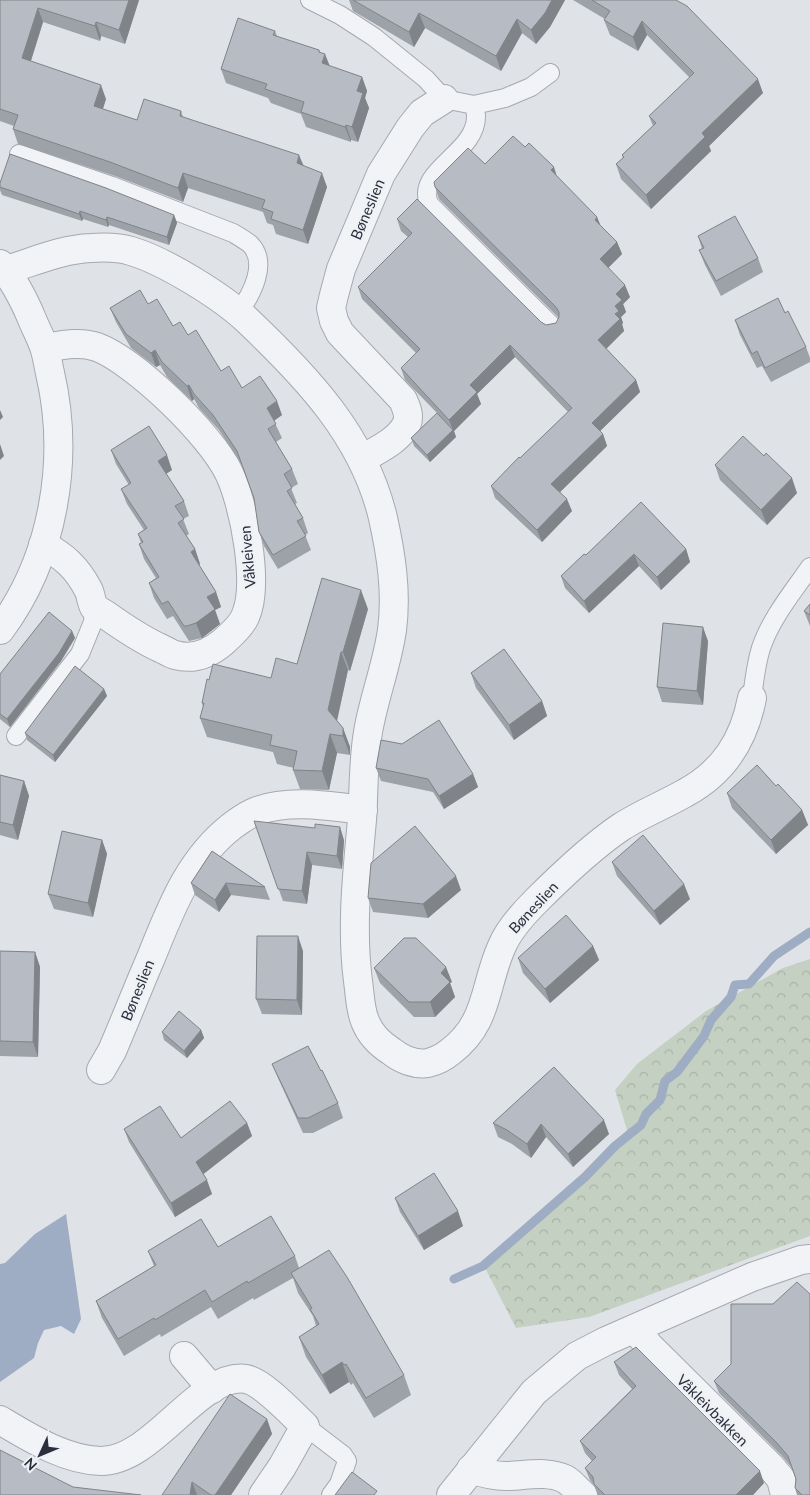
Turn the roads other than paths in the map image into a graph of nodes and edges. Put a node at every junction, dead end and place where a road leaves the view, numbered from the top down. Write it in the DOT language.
graph roads {
  1 [pos="310,0"];
  2 [pos="550,73"];
  3 [pos="444,99"];
  4 [pos="474,105"];
  5 [pos="19,154"];
  6 [pos="3,267"];
  7 [pos="239,312"];
  8 [pos="553,327"];
  9 [pos="45,348"];
  10 [pos="362,459"];
  11 [pos="43,545"];
  12 [pos="810,567"];
  13 [pos="94,607"];
  14 [pos="0,630"];
  15 [pos="752,698"];
  16 [pos="16,736"];
  17 [pos="363,810"];
  18 [pos="101,1070"];
  19 [pos="810,1259"];
  20 [pos="635,1329"];
  21 [pos="184,1356"];
  22 [pos="212,1389"];
  23 [pos="0,1420"];
  24 [pos="305,1426"];
  25 [pos="471,1470"];
  26 [pos="264,1495"];
  27 [pos="331,1495"];
  28 [pos="451,1495"];
  29 [pos="583,1495"];
  30 [pos="785,1495"];
  1 -- 3 [label="lane"];
  2 -- 4 [label="lane"];
  3 -- 4 [label="lane"];
  3 -- 10 [label="street, Bøneslien"];
  4 -- 8 [label="lane"];
  5 -- 7 [label="lane"];
  6 -- 7 [label="street, Bøneslien"];
  6 -- 9 [label="street"];
  7 -- 10 [label="street, Bøneslien"];
  9 -- 11 [label="street"];
  9 -- 13 [label="street, Våkleiven"];
  10 -- 17 [label="street, Bøneslien"];
  11 -- 13 [label="street"];
  11 -- 14 [label="street"];
  12 -- 15 [label="lane, Bøneslien"];
  13 -- 16 [label="lane"];
  15 -- 17 [label="street, Bøneslien"];
  17 -- 18 [label="street, Bøneslien"];
  19 -- 20 [label="street"];
  20 -- 25 [label="street"];
  20 -- 30 [label="street, Våkleivbakken"];
  21 -- 22 [label="street"];
  22 -- 23 [label="street"];
  22 -- 24 [label="street"];
  24 -- 26 [label="street"];
  24 -- 27 [label="lane"];
  25 -- 28 [label="street"];
  25 -- 29 [label="street"];
}
